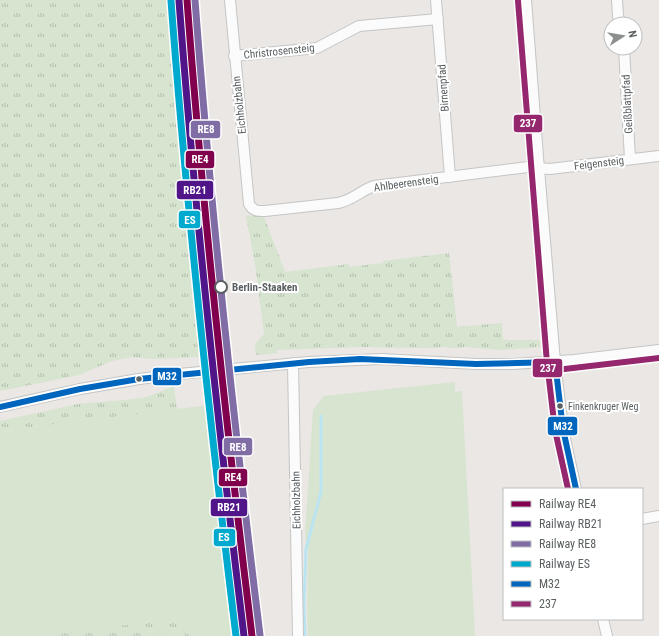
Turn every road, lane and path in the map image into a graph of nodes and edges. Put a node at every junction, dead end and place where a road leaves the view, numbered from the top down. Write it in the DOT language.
graph roads {
  1 [pos="230,0"];
  2 [pos="436,0"];
  3 [pos="526,0"];
  4 [pos="620,0"];
  5 [pos="618,16"];
  6 [pos="438,19"];
  7 [pos="234,56"];
  8 [pos="624,56"];
  9 [pos="659,156"];
  10 [pos="630,159"];
  11 [pos="539,168"];
  12 [pos="450,177"];
  13 [pos="252,209"];
  14 [pos="659,350"];
  15 [pos="555,362"];
  16 [pos="293,364"];
  17 [pos="0,407"];
  18 [pos="576,488"];
  19 [pos="659,516"];
  20 [pos="643,519"];
  21 [pos="603,620"];
  22 [pos="298,636"];
  23 [pos="607,636"];
  1 -- 7 [label="street, Eichholzbahn"];
  2 -- 6 [label="street, Birnenpfad"];
  3 -- 11 [label="street"];
  4 -- 5 [label="street"];
  6 -- 7 [label="street, Christrosensteig"];
  6 -- 12 [label="street, Birnenpfad"];
  7 -- 13 [label="street, Eichholzbahn"];
  8 -- 10 [label="street, Geißblattpfad"];
  9 -- 10 [label="street, Feigensteig"];
  10 -- 11 [label="street, Feigensteig"];
  11 -- 12 [label="street, Ahlbeerensteig"];
  11 -- 15 [label="street"];
  12 -- 13 [label="street, Ahlbeerensteig"];
  14 -- 15 [label="street"];
  15 -- 16 [label="street"];
  15 -- 18 [label="street"];
  16 -- 17 [label="street"];
  16 -- 22 [label="street, Eichholzbahn"];
  19 -- 20 [label="street"];
  21 -- 23 [label="street"];
}
